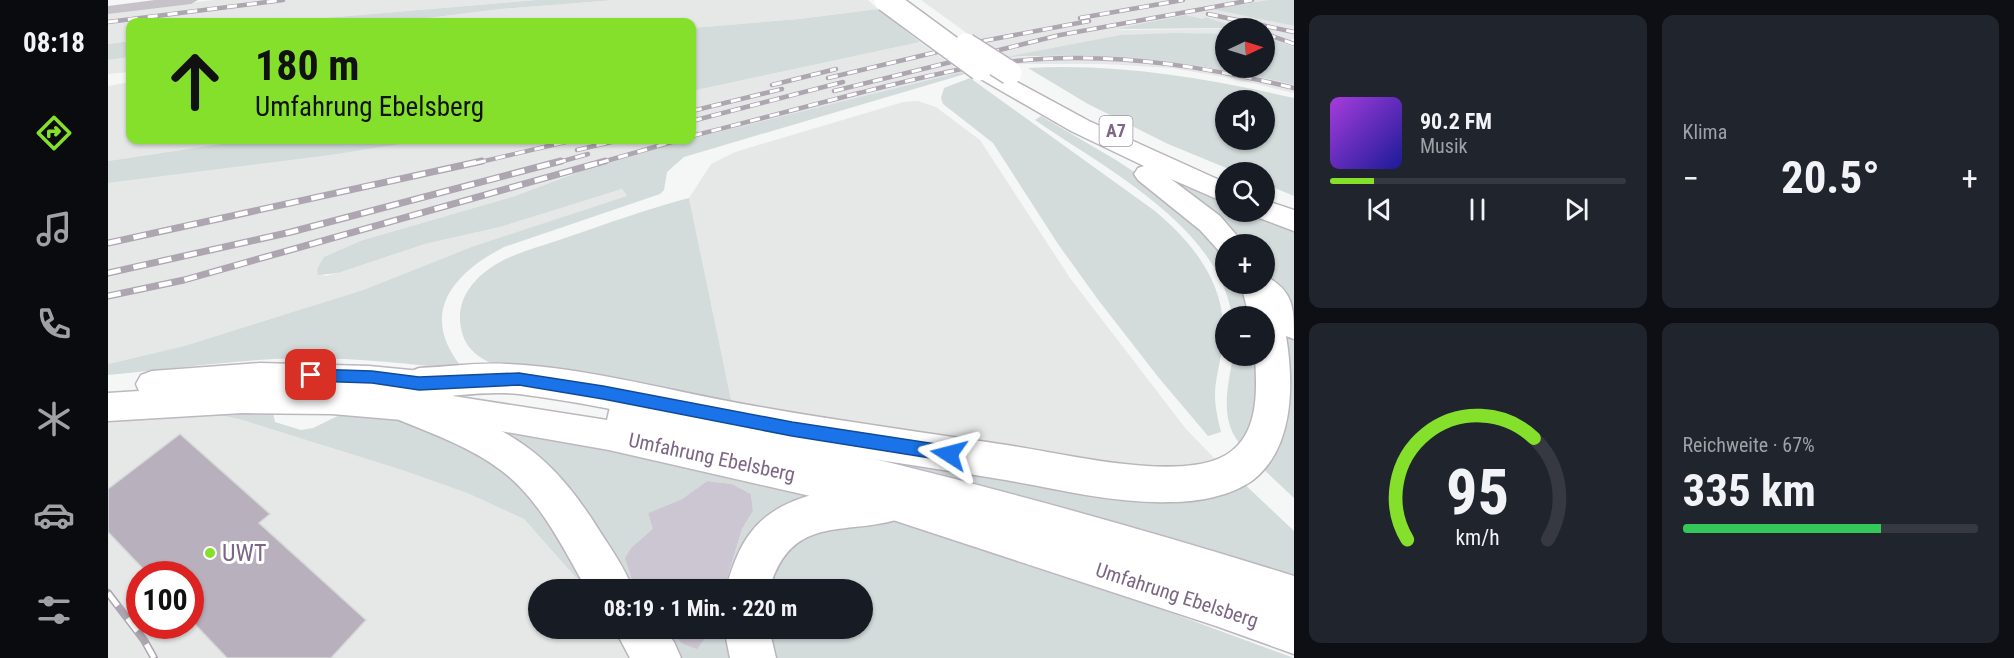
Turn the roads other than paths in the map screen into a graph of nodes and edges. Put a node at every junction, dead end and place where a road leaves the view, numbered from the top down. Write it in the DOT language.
graph roads {
  1 [pos="191,0"];
  2 [pos="886,0"];
  3 [pos="905,0"];
  4 [pos="108,10"];
  5 [pos="1000,74"];
  6 [pos="1080,126"];
  7 [pos="1215,176"];
  8 [pos="1215,189"];
  9 [pos="1275,201"];
  10 [pos="1294,209"];
  11 [pos="1275,213"];
  12 [pos="1294,221"];
  13 [pos="1220,234"];
  14 [pos="1260,294"];
  15 [pos="1267,294"];
  16 [pos="1294,326"];
  17 [pos="108,388"];
  18 [pos="416,396"];
  19 [pos="108,407"];
  20 [pos="893,503"];
  21 [pos="605,579"];
  22 [pos="751,579"];
  23 [pos="1294,596"];
  24 [pos="1294,634"];
  25 [pos="644,639"];
  26 [pos="749,639"];
  27 [pos="658,658"];
  28 [pos="753,658"];
  1 -- 4 [label="street"];
  2 -- 5 [label="highway, A7, bridge"];
  3 -- 5 [label="highway, A7, bridge"];
  5 -- 6 [label="highway, A7"];
  5 -- 7 [label="highway, A7"];
  6 -- 8 [label="highway, A7"];
  6 -- 13 [label="highway"];
  9 -- 10 [label="highway"];
  11 -- 12 [label="highway"];
  14 -- 18 [label="highway"];
  15 -- 16 [label="highway"];
  17 -- 18 [label="main road, Umfahrung Ebelsberg"];
  18 -- 19 [label="main road, Umfahrung Ebelsberg"];
  18 -- 20 [label="main road, Umfahrung Ebelsberg"];
  18 -- 21 [label="highway"];
  18 -- 23 [label="main road, Umfahrung Ebelsberg"];
  20 -- 22 [label="highway"];
  20 -- 24 [label="main road, Umfahrung Ebelsberg"];
  25 -- 27 [label="highway"];
  26 -- 28 [label="highway"];
}
